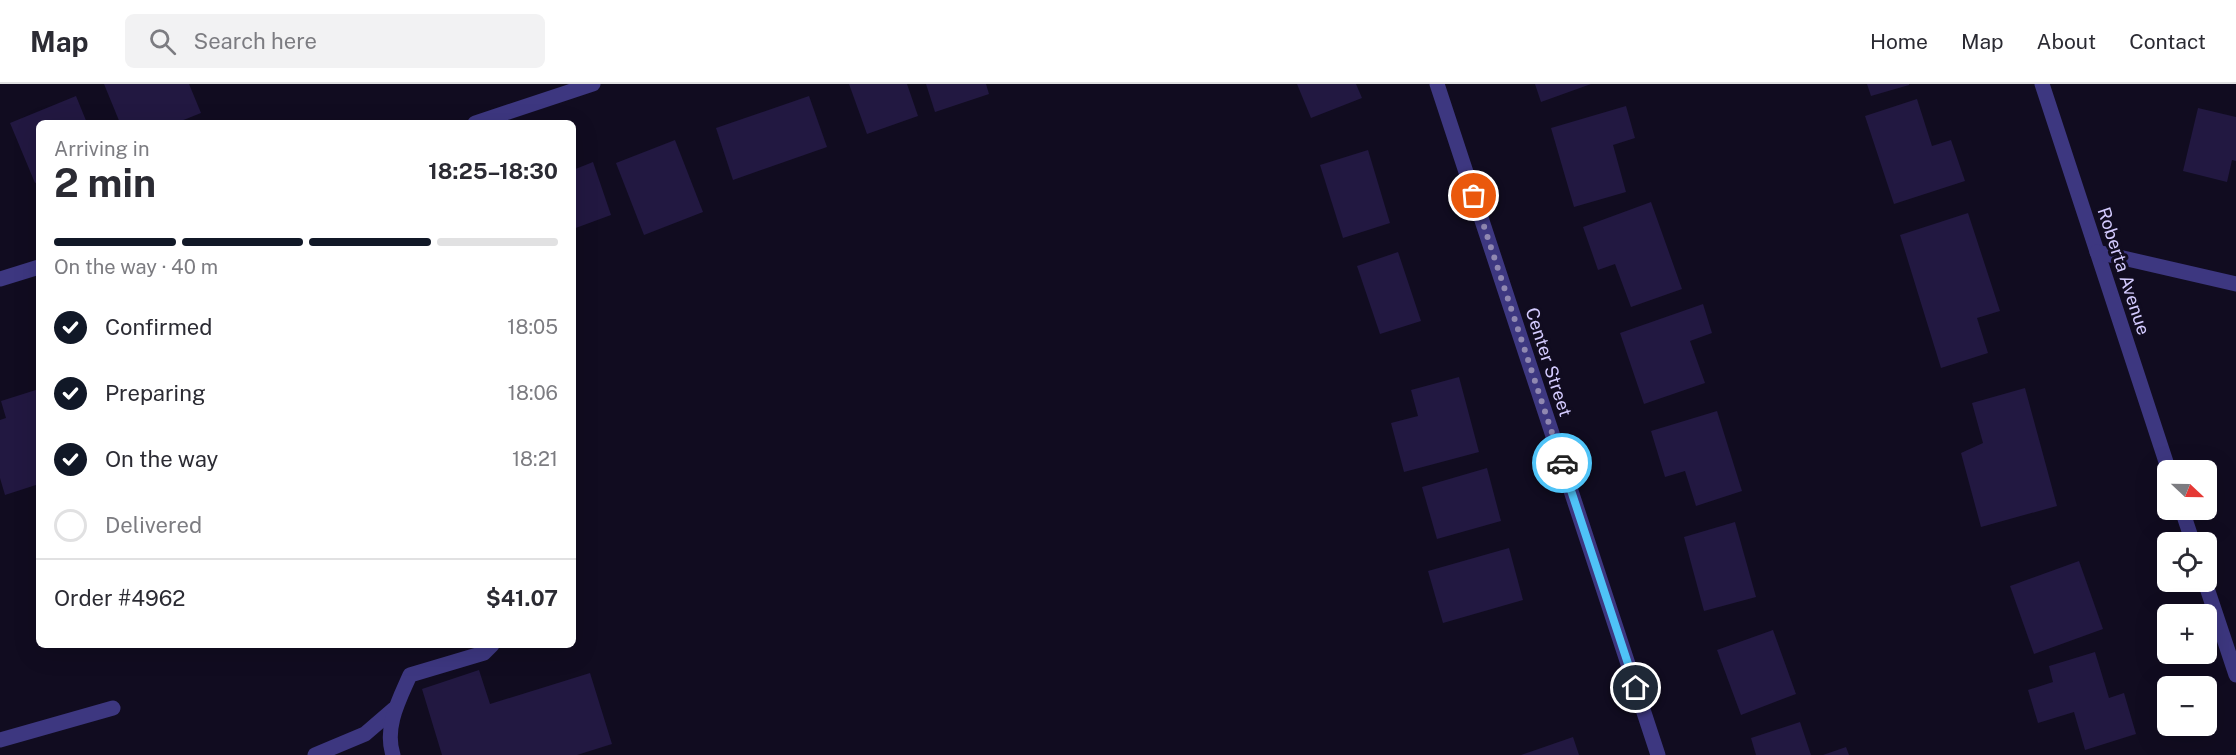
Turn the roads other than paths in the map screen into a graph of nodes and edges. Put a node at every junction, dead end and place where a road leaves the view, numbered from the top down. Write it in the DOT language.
graph roads {
  1 [pos="593,84"];
  2 [pos="1437,84"];
  3 [pos="2042,84"];
  4 [pos="484,120"];
  5 [pos="2097,252"];
  6 [pos="36,268"];
  7 [pos="0,279"];
  8 [pos="2236,284"];
  9 [pos="2165,460"];
  10 [pos="2208,592"];
  11 [pos="489,648"];
  12 [pos="2236,675"];
  13 [pos="113,708"];
  14 [pos="394,709"];
  15 [pos="0,740"];
  16 [pos="315,755"];
  17 [pos="393,755"];
  18 [pos="1658,755"];
  1 -- 4 [label="street"];
  2 -- 18 [label="street, Center Street"];
  3 -- 5 [label="street, Roberta Avenue"];
  5 -- 8 [label="street"];
  5 -- 9 [label="street, Roberta Avenue"];
  6 -- 7 [label="street"];
  10 -- 12 [label="street"];
  11 -- 14 [label="street"];
  13 -- 15 [label="street"];
  14 -- 16 [label="street"];
  14 -- 17 [label="street"];
}
